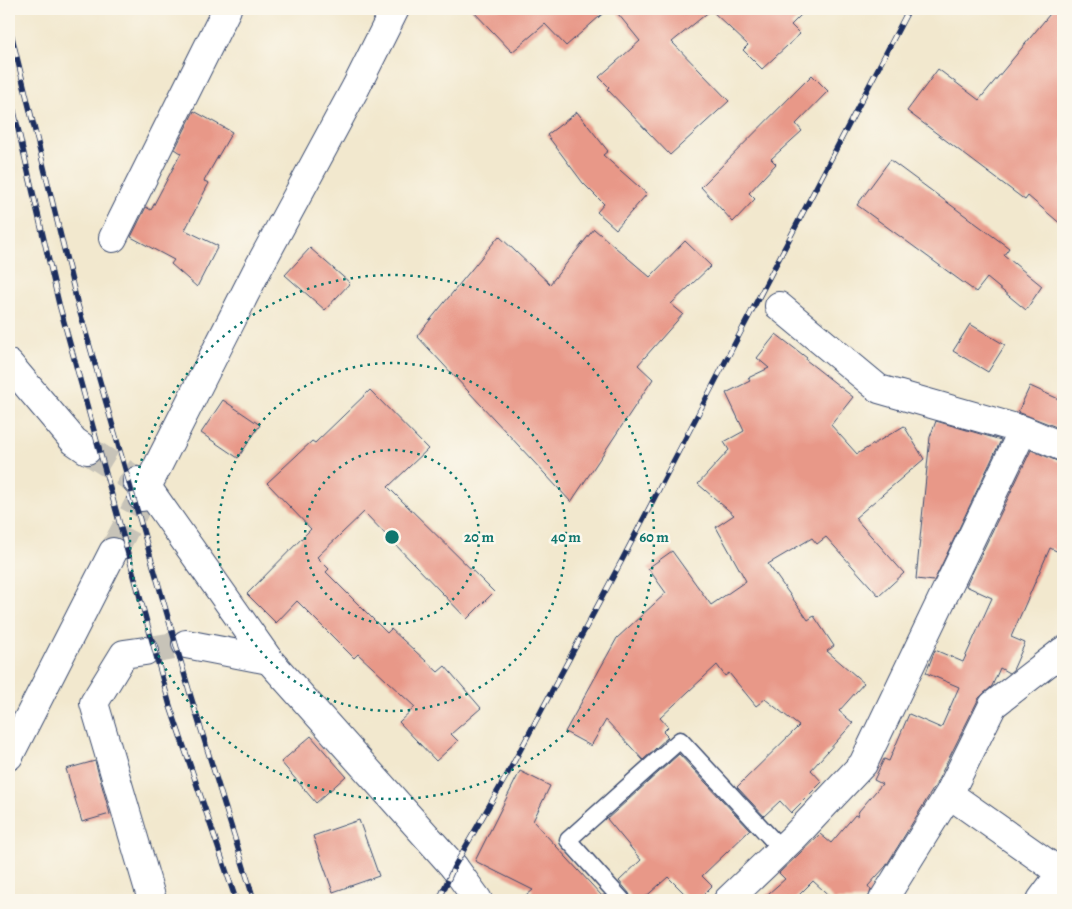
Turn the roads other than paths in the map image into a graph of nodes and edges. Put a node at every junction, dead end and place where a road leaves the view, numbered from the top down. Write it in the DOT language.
graph roads {
  1 [pos="227,9"];
  2 [pos="394,9"];
  3 [pos="112,238"];
  4 [pos="779,306"];
  5 [pos="12,374"];
  6 [pos="1023,430"];
  7 [pos="1063,447"];
  8 [pos="87,450"];
  9 [pos="114,552"];
  10 [pos="186,644"];
  11 [pos="145,650"];
  12 [pos="1063,651"];
  13 [pos="268,660"];
  14 [pos="9,756"];
  15 [pos="949,794"];
  16 [pos="781,849"];
  17 [pos="152,900"];
  18 [pos="478,900"];
  19 [pos="622,900"];
  20 [pos="728,900"];
  21 [pos="883,900"];
  22 [pos="1041,900"];
  1 -- 3 [label="street"];
  2 -- 13 [label="street"];
  4 -- 6 [label="street"];
  5 -- 8 [label="street"];
  6 -- 7 [label="street"];
  6 -- 16 [label="street"];
  9 -- 14 [label="street"];
  10 -- 13 [label="street"];
  11 -- 17 [label="street"];
  12 -- 15 [label="street"];
  13 -- 18 [label="street"];
  15 -- 21 [label="street"];
  15 -- 22 [label="street"];
  16 -- 19 [label="lane"];
  16 -- 20 [label="street"];
}
